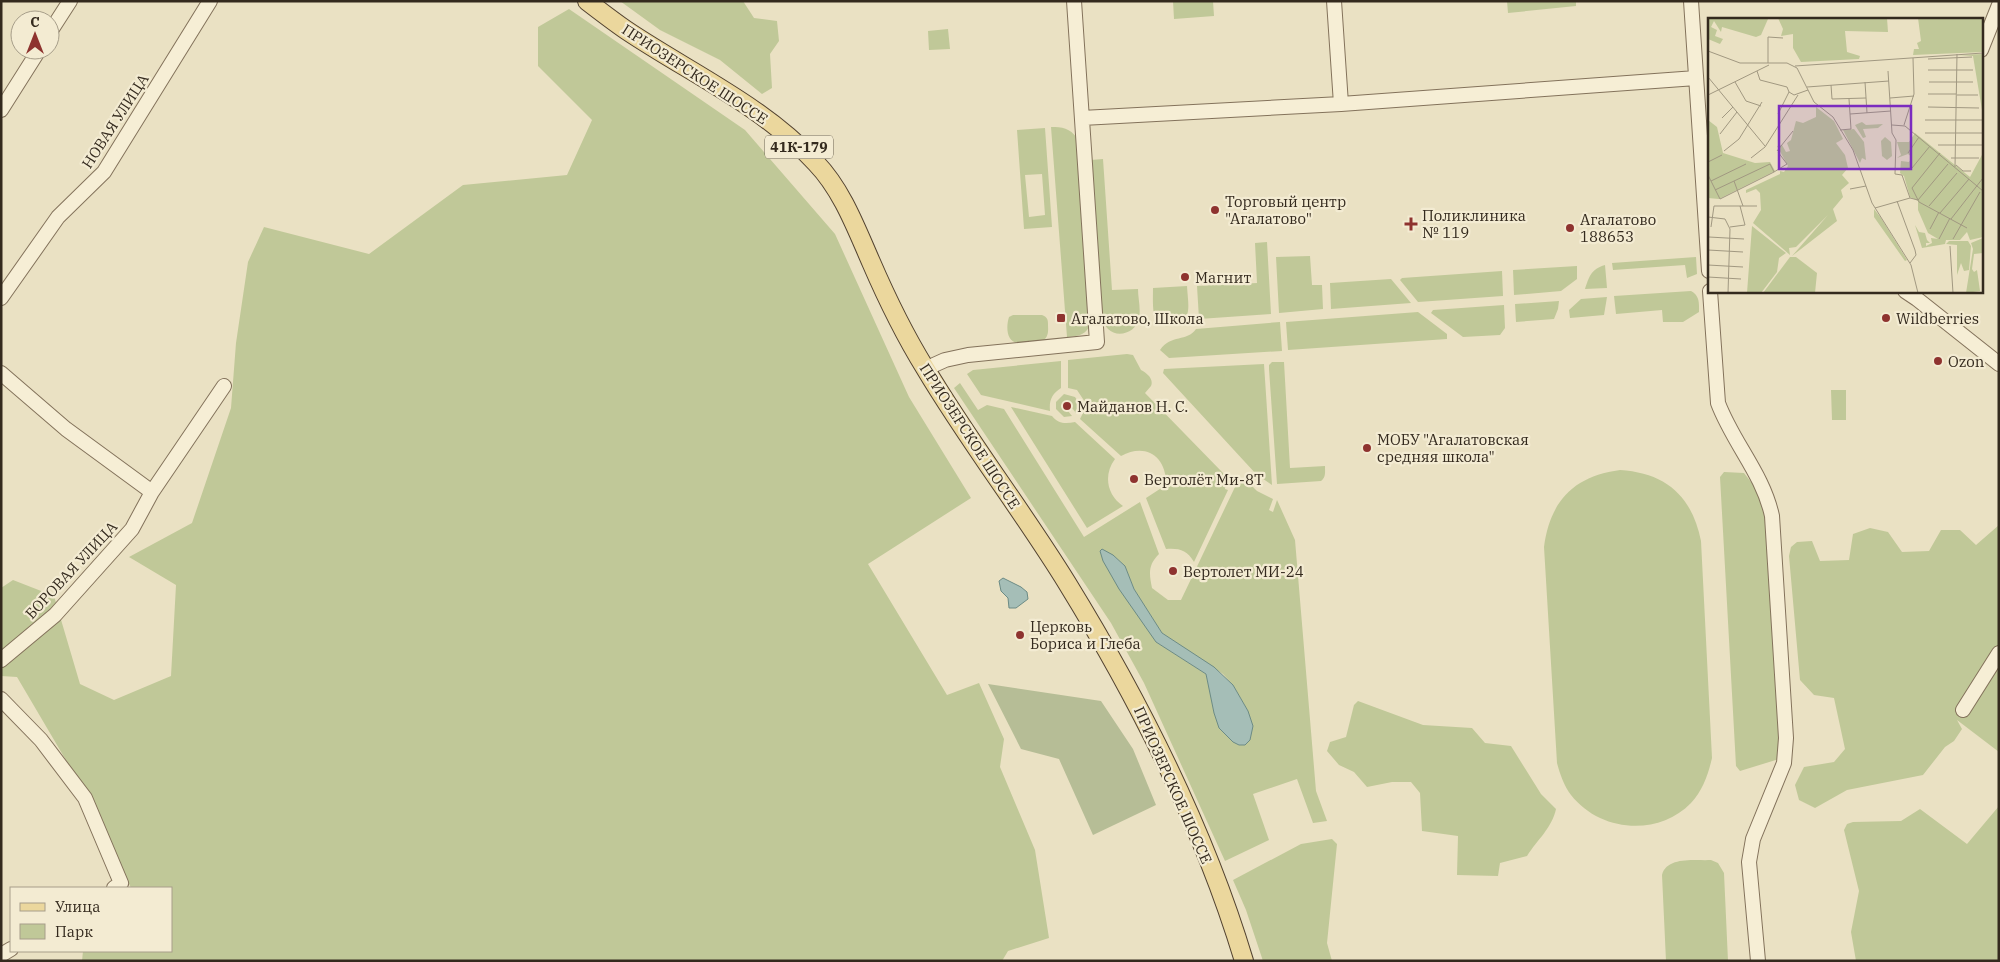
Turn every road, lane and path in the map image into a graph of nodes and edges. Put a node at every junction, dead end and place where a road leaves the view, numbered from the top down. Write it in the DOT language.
graph roads {
  1 [pos="70,1"];
  2 [pos="210,1"];
  3 [pos="587,1"];
  4 [pos="1074,1"];
  5 [pos="1334,1"];
  6 [pos="1691,1"];
  7 [pos="1999,5"];
  8 [pos="60,16"];
  9 [pos="1982,48"];
  10 [pos="33,60"];
  11 [pos="1696,78"];
  12 [pos="1341,104"];
  13 [pos="1,110"];
  14 [pos="1082,118"];
  15 [pos="1708,256"];
  16 [pos="1710,292"];
  17 [pos="1907,292"];
  18 [pos="1,298"];
  19 [pos="1999,364"];
  20 [pos="925,369"];
  21 [pos="1,373"];
  22 [pos="224,386"];
  23 [pos="152,492"];
  24 [pos="1999,653"];
  25 [pos="1,660"];
  26 [pos="1,700"];
  27 [pos="1963,710"];
  28 [pos="115,887"];
  29 [pos="1244,961"];
  30 [pos="1758,961"];
  1 -- 8 [label="street"];
  2 -- 18 [label="street, НОВАЯ УЛИЦА"];
  3 -- 20 [label="main road, ПРИОЗЕРСКОЕ ШОССЕ / 41К-179"];
  4 -- 14 [label="street"];
  5 -- 12 [label="street"];
  6 -- 11 [label="street"];
  7 -- 9 [label="street"];
  10 -- 13 [label="street"];
  11 -- 12 [label="street"];
  11 -- 15 [label="street"];
  12 -- 14 [label="street"];
  14 -- 20 [label="street"];
  16 -- 30 [label="street"];
  17 -- 19 [label="street"];
  20 -- 29 [label="main road, ПРИОЗЕРСКОЕ ШОССЕ / 41К-179"];
  21 -- 23 [label="street"];
  22 -- 23 [label="street, БОРОВАЯ УЛИЦА"];
  23 -- 25 [label="street, БОРОВАЯ УЛИЦА"];
  24 -- 27 [label="street"];
  26 -- 28 [label="street"];
}
